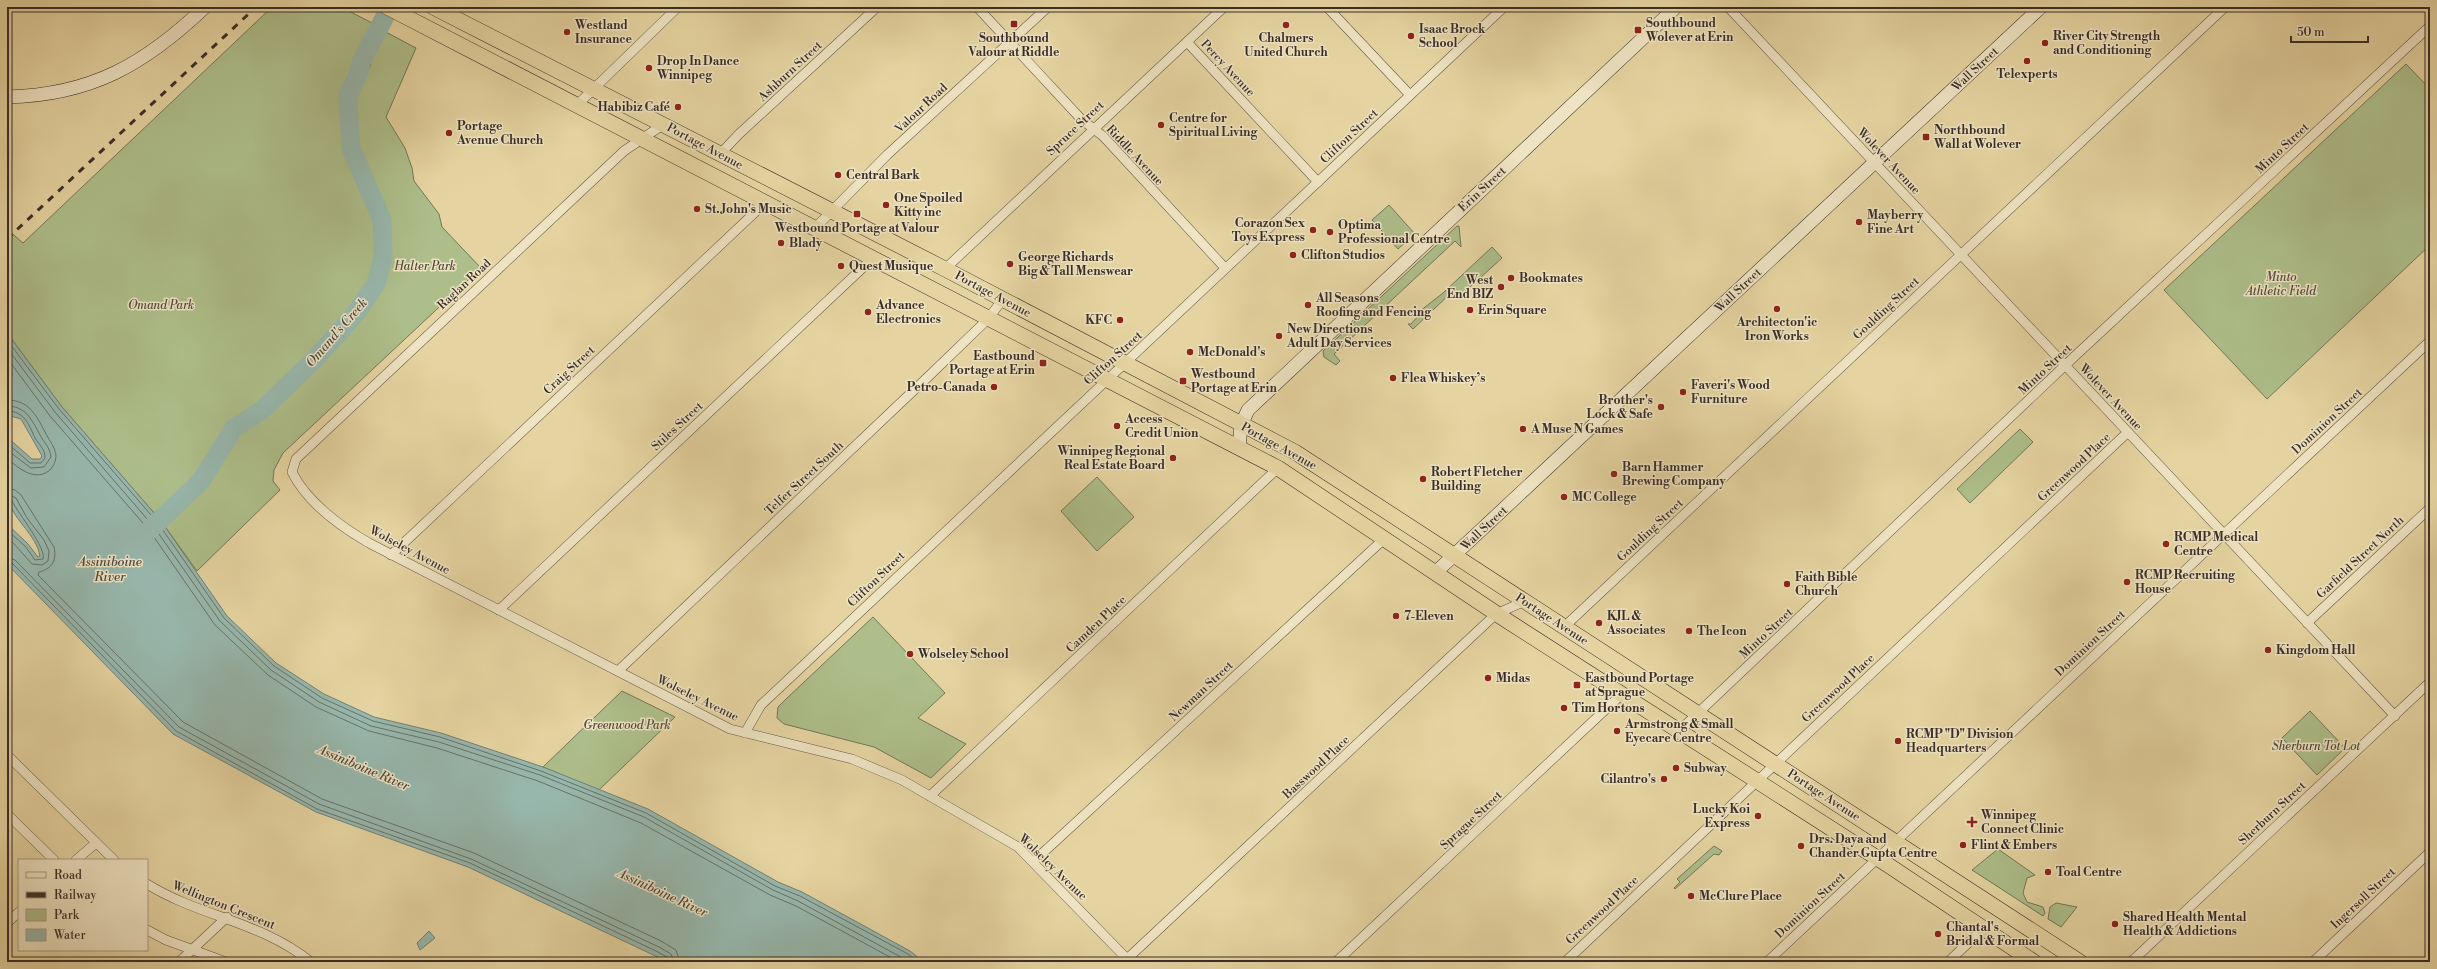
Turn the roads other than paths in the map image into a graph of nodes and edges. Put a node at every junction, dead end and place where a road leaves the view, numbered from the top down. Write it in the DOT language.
graph roads {
  1 [pos="192,7"];
  2 [pos="205,7"];
  3 [pos="387,7"];
  4 [pos="433,7"];
  5 [pos="678,7"];
  6 [pos="877,7"];
  7 [pos="977,7"];
  8 [pos="1048,7"];
  9 [pos="1224,7"];
  10 [pos="1327,7"];
  11 [pos="1504,7"];
  12 [pos="1676,7"];
  13 [pos="1728,7"];
  14 [pos="2041,7"];
  15 [pos="2225,7"];
  16 [pos="2430,26"];
  17 [pos="1187,42"];
  18 [pos="1010,43"];
  19 [pos="593,88"];
  20 [pos="7,89"];
  21 [pos="1410,95"];
  22 [pos="7,97"];
  23 [pos="577,106"];
  24 [pos="664,124"];
  25 [pos="1093,128"];
  26 [pos="642,139"];
  27 [pos="720,154"];
  28 [pos="1874,162"];
  29 [pos="1318,182"];
  30 [pos="765,203"];
  31 [pos="830,211"];
  32 [pos="814,229"];
  33 [pos="1961,254"];
  34 [pos="872,259"];
  35 [pos="1225,268"];
  36 [pos="945,269"];
  37 [pos="1003,299"];
  38 [pos="988,319"];
  39 [pos="2430,341"];
  40 [pos="1125,364"];
  41 [pos="2065,366"];
  42 [pos="1107,380"];
  43 [pos="1241,425"];
  44 [pos="2128,432"];
  45 [pos="1239,448"];
  46 [pos="1278,468"];
  47 [pos="292,472"];
  48 [pos="2430,508"];
  49 [pos="2224,534"];
  50 [pos="1384,539"];
  51 [pos="391,555"];
  52 [pos="1453,556"];
  53 [pos="1435,573"];
  54 [pos="1525,601"];
  55 [pos="499,610"];
  56 [pos="1496,614"];
  57 [pos="2308,623"];
  58 [pos="1564,627"];
  59 [pos="618,671"];
  60 [pos="2430,682"];
  61 [pos="1621,695"];
  62 [pos="1698,714"];
  63 [pos="2395,716"];
  64 [pos="1679,731"];
  65 [pos="745,733"];
  66 [pos="7,755"];
  67 [pos="1776,764"];
  68 [pos="1758,781"];
  69 [pos="930,796"];
  70 [pos="7,814"];
  71 [pos="96,842"];
  72 [pos="1896,842"];
  73 [pos="2430,852"];
  74 [pos="1877,858"];
  75 [pos="53,859"];
  76 [pos="77,859"];
  77 [pos="113,859"];
  78 [pos="1034,861"];
  79 [pos="148,885"];
  80 [pos="18,913"];
  81 [pos="227,917"];
  82 [pos="7,923"];
  83 [pos="1983,929"];
  84 [pos="148,930"];
  85 [pos="192,949"];
  86 [pos="1129,961"];
  87 [pos="178,962"];
  88 [pos="226,962"];
  89 [pos="311,962"];
  90 [pos="1336,962"];
  91 [pos="1565,962"];
  92 [pos="1767,962"];
  93 [pos="1948,962"];
  94 [pos="2034,962"];
  95 [pos="2080,962"];
  96 [pos="2131,962"];
  97 [pos="2313,962"];
  1 -- 20 [label="main road"];
  2 -- 22 [label="main road"];
  3 -- 23 [label="highway, Portage Avenue"];
  4 -- 19 [label="highway, Portage Avenue"];
  5 -- 19 [label="street"];
  6 -- 27 [label="street, Ashburn Street"];
  7 -- 18 [label="street, Riddle Avenue"];
  8 -- 18 [label="street, Valour Road"];
  9 -- 17 [label="street, Spruce Street"];
  10 -- 21 [label="street"];
  11 -- 21 [label="street, Clifton Street"];
  12 -- 43 [label="main road, Erin Street"];
  13 -- 28 [label="street, Wolever Avenue"];
  14 -- 28 [label="main road, Wall Street"];
  15 -- 33 [label="street, Goulding Street"];
  16 -- 41 [label="street, Minto Street"];
  17 -- 25 [label="street, Spruce Street"];
  17 -- 29 [label="street, Percy Avenue"];
  18 -- 25 [label="street, Riddle Avenue"];
  18 -- 31 [label="street, Valour Road"];
  19 -- 23 [label="street"];
  19 -- 24 [label="highway, Portage Avenue"];
  21 -- 29 [label="street, Clifton Street"];
  23 -- 26 [label="highway, Portage Avenue"];
  24 -- 26 [label="street, Raglan Road"];
  24 -- 27 [label="highway, Portage Avenue"];
  25 -- 35 [label="street, Riddle Avenue"];
  25 -- 36 [label="street, Spruce Street"];
  26 -- 30 [label="highway, Portage Avenue"];
  26 -- 47 [label="street, Raglan Road"];
  27 -- 31 [label="highway, Portage Avenue"];
  28 -- 33 [label="street, Wolever Avenue"];
  28 -- 52 [label="main road, Wall Street"];
  29 -- 35 [label="street, Clifton Street"];
  30 -- 32 [label="highway, Portage Avenue"];
  30 -- 51 [label="street, Craig Street"];
  31 -- 32 [label="street, Valour Road"];
  31 -- 36 [label="highway, Portage Avenue"];
  32 -- 34 [label="highway, Portage Avenue"];
  33 -- 41 [label="street, Wolever Avenue"];
  33 -- 58 [label="street, Goulding Street"];
  34 -- 38 [label="highway, Portage Avenue"];
  34 -- 55 [label="street, Stiles Street"];
  35 -- 40 [label="street, Clifton Street"];
  36 -- 37 [label="highway, Portage Avenue"];
  37 -- 38 [label="street, Telfer Street South"];
  37 -- 40 [label="highway, Portage Avenue"];
  38 -- 42 [label="highway, Portage Avenue"];
  38 -- 59 [label="street, Telfer Street South"];
  39 -- 49 [label="street, Dominion Street"];
  40 -- 42 [label="street, Clifton Street"];
  40 -- 43 [label="highway, Portage Avenue"];
  41 -- 44 [label="street, Wolever Avenue"];
  41 -- 62 [label="street, Minto Street"];
  42 -- 45 [label="highway, Portage Avenue"];
  42 -- 65 [label="street, Clifton Street"];
  43 -- 45 [label="main road, Erin Street"];
  43 -- 52 [label="highway, Portage Avenue"];
  44 -- 49 [label="street, Wolever Avenue"];
  44 -- 67 [label="street, Greenwood Place"];
  45 -- 46 [label="highway, Portage Avenue"];
  46 -- 50 [label="highway, Portage Avenue"];
  46 -- 69 [label="street, Camden Place"];
  47 -- 51 [label="street, Wolseley Avenue"];
  48 -- 57 [label="street, Garfield Street North"];
  49 -- 57 [label="street, Wolever Avenue"];
  49 -- 72 [label="street, Dominion Street"];
  50 -- 53 [label="highway, Portage Avenue"];
  50 -- 78 [label="street, Newman Street"];
  51 -- 55 [label="street, Wolseley Avenue"];
  52 -- 53 [label="main road, Wall Street"];
  52 -- 54 [label="highway, Portage Avenue"];
  53 -- 56 [label="highway, Portage Avenue"];
  54 -- 56 [label="street, Basswood Place"];
  54 -- 58 [label="highway, Portage Avenue"];
  55 -- 59 [label="street, Wolseley Avenue"];
  56 -- 61 [label="highway, Portage Avenue"];
  56 -- 86 [label="street, Basswood Place"];
  57 -- 63 [label="street, Wolever Avenue"];
  58 -- 62 [label="highway, Portage Avenue"];
  59 -- 65 [label="street, Wolseley Avenue"];
  60 -- 63 [label="street, Sherburn Street"];
  61 -- 64 [label="highway, Portage Avenue"];
  61 -- 90 [label="street, Sprague Street"];
  62 -- 64 [label="street, Minto Street"];
  62 -- 67 [label="highway, Portage Avenue"];
  63 -- 96 [label="street, Sherburn Street"];
  64 -- 68 [label="highway, Portage Avenue"];
  65 -- 69 [label="street, Wolseley Avenue"];
  66 -- 71 [label="street"];
  67 -- 68 [label="street, Greenwood Place"];
  67 -- 72 [label="highway, Portage Avenue"];
  68 -- 74 [label="highway, Portage Avenue"];
  68 -- 91 [label="street, Greenwood Place"];
  69 -- 78 [label="street, Wolseley Avenue"];
  70 -- 75 [label="street"];
  71 -- 76 [label="street"];
  71 -- 77 [label="street"];
  72 -- 74 [label="street, Dominion Street"];
  72 -- 95 [label="highway, Portage Avenue"];
  73 -- 97 [label="street, Ingersoll Street"];
  74 -- 83 [label="highway, Portage Avenue"];
  74 -- 92 [label="street, Dominion Street"];
  78 -- 86 [label="street, Wolseley Avenue"];
  79 -- 81 [label="street, Wellington Crescent"];
  80 -- 82 [label="street"];
  81 -- 85 [label="street"];
  81 -- 89 [label="street, Wellington Crescent"];
  83 -- 93 [label="street"];
  83 -- 94 [label="highway, Portage Avenue"];
  84 -- 85 [label="street"];
  85 -- 87 [label="street"];
  85 -- 88 [label="street"];
}
